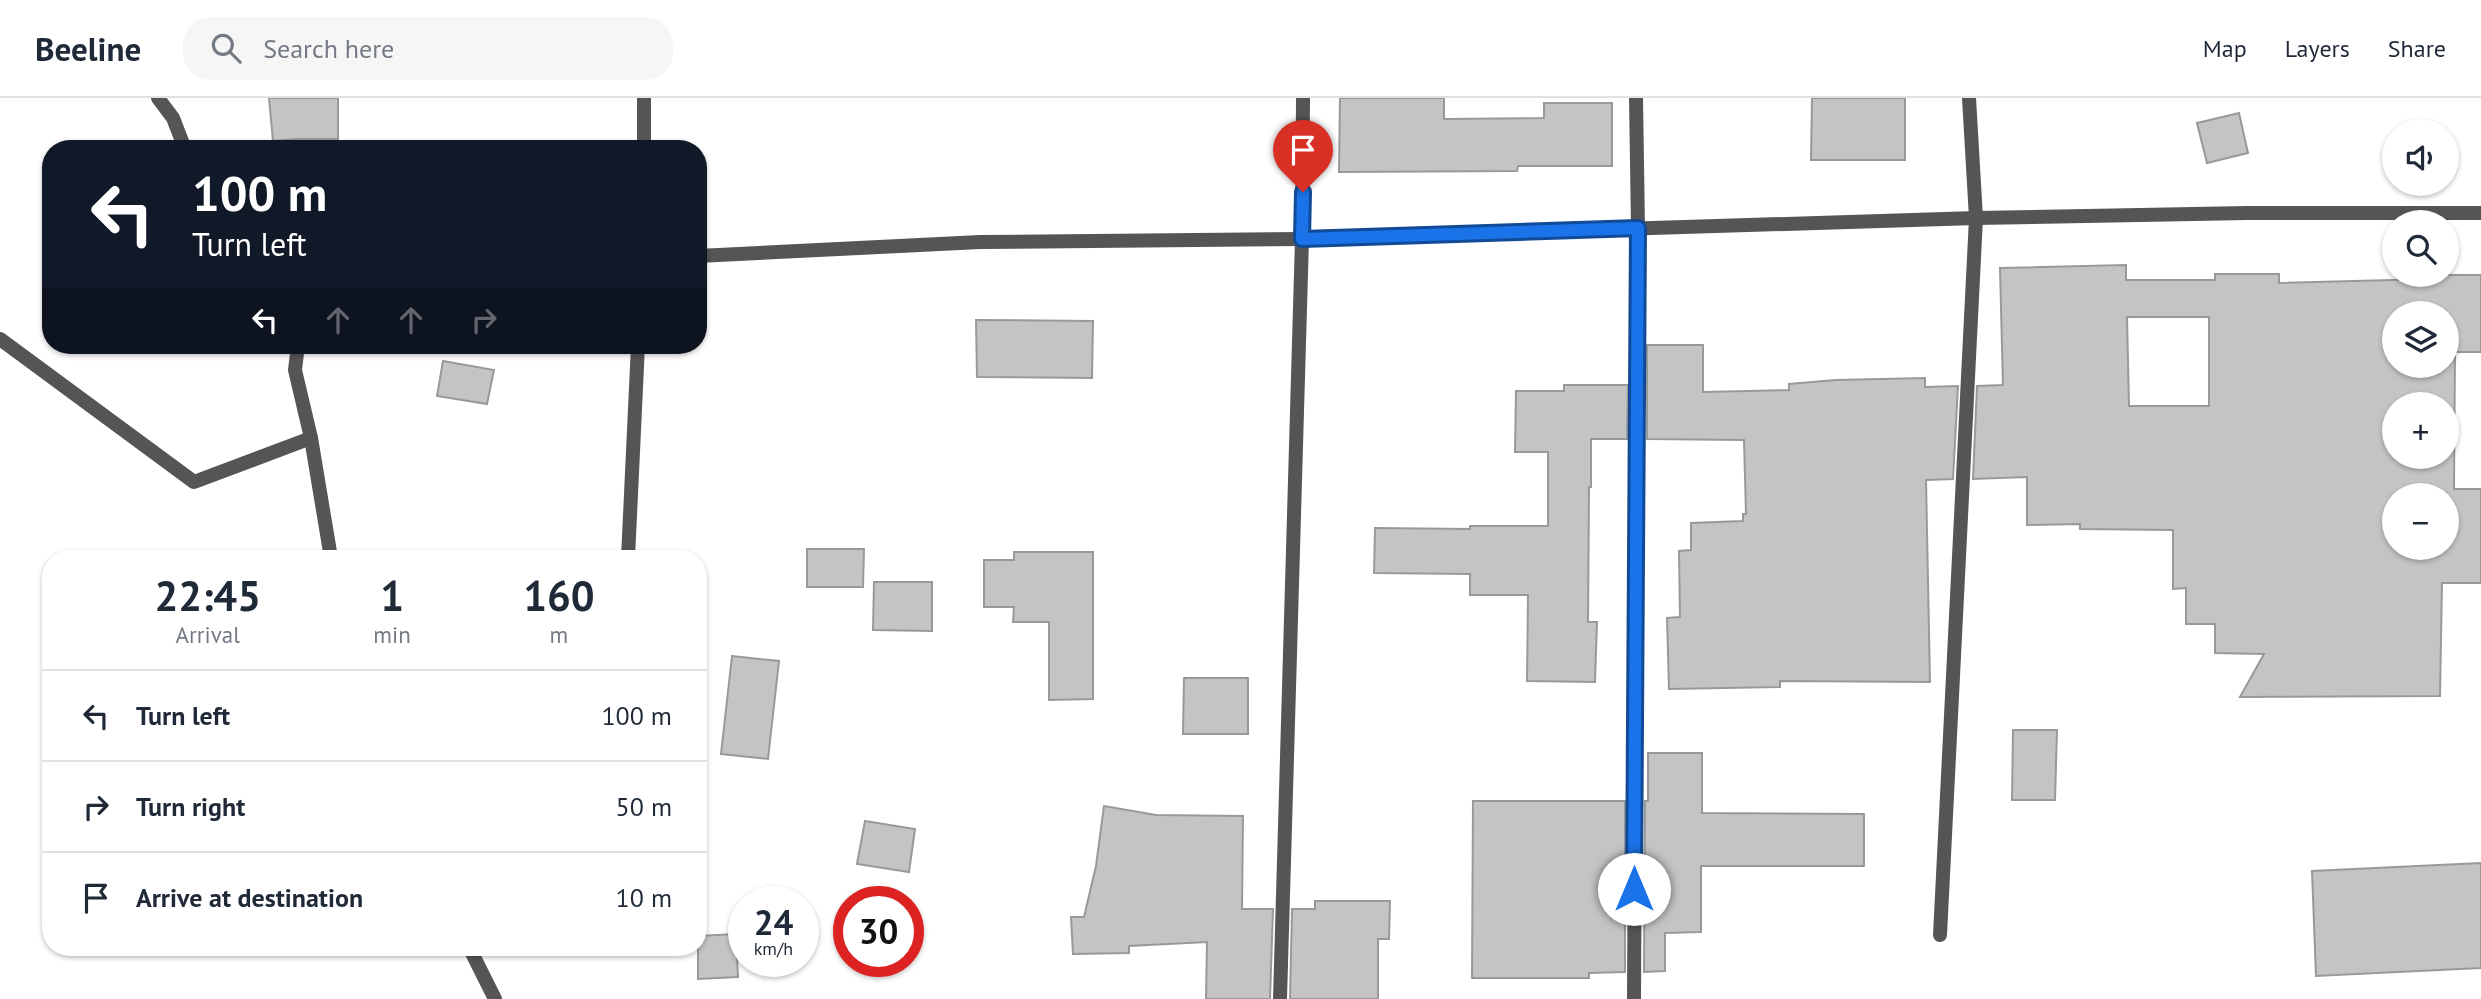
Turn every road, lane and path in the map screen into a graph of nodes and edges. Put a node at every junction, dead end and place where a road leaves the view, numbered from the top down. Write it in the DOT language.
graph roads {
  1 [pos="158,98"];
  2 [pos="645,98"];
  3 [pos="1304,98"];
  4 [pos="1636,98"];
  5 [pos="1969,98"];
  6 [pos="182,140"];
  7 [pos="644,140"];
  8 [pos="2481,213"];
  9 [pos="1976,218"];
  10 [pos="1638,228"];
  11 [pos="1302,239"];
  12 [pos="707,256"];
  13 [pos="0,339"];
  14 [pos="297,354"];
  15 [pos="638,354"];
  16 [pos="311,438"];
  17 [pos="330,550"];
  18 [pos="628,550"];
  19 [pos="1940,935"];
  20 [pos="474,956"];
  21 [pos="495,999"];
  22 [pos="1280,999"];
  23 [pos="1634,999"];
  1 -- 6 [label="street"];
  2 -- 7 [label="street"];
  3 -- 11 [label="street"];
  4 -- 10 [label="street"];
  5 -- 9 [label="street"];
  8 -- 9 [label="street"];
  9 -- 10 [label="street"];
  9 -- 19 [label="street"];
  10 -- 11 [label="street"];
  10 -- 23 [label="street"];
  11 -- 12 [label="street"];
  11 -- 22 [label="street"];
  13 -- 16 [label="street"];
  14 -- 16 [label="street"];
  15 -- 18 [label="street"];
  16 -- 17 [label="street"];
  20 -- 21 [label="street"];
}
